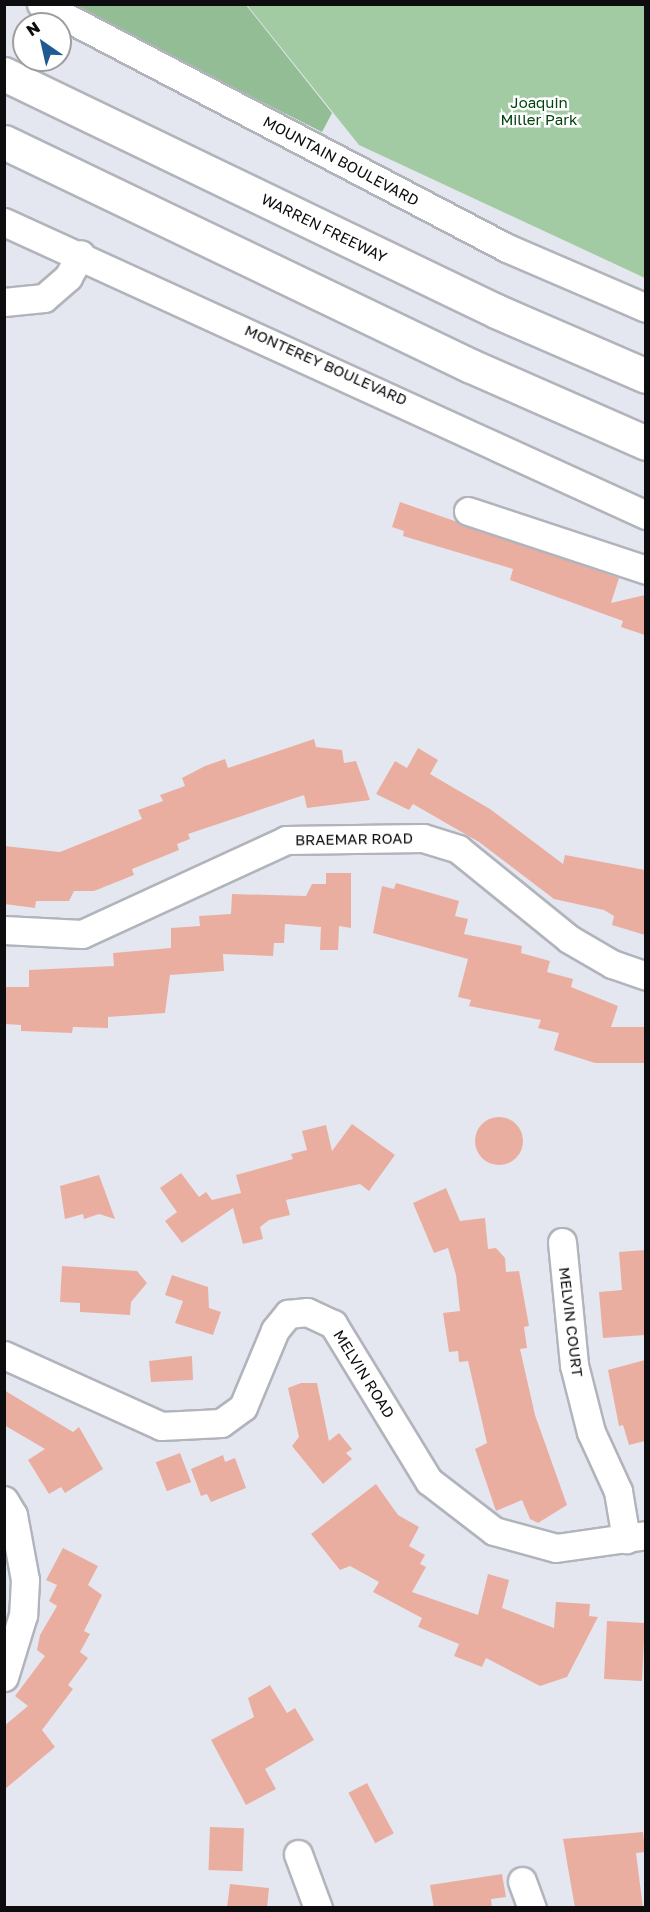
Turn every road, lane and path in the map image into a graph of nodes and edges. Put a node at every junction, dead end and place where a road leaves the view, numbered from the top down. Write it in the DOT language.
graph roads {
  1 [pos="41,4"];
  2 [pos="4,74"];
  3 [pos="4,142"];
  4 [pos="4,222"];
  5 [pos="81,254"];
  6 [pos="4,302"];
  7 [pos="645,308"];
  8 [pos="645,376"];
  9 [pos="645,443"];
  10 [pos="468,511"];
  11 [pos="645,515"];
  12 [pos="645,570"];
  13 [pos="4,930"];
  14 [pos="645,976"];
  15 [pos="561,1242"];
  16 [pos="4,1355"];
  17 [pos="4,1500"];
  18 [pos="636,1537"];
  19 [pos="4,1677"];
  20 [pos="298,1854"];
  21 [pos="522,1881"];
  22 [pos="321,1903"];
  23 [pos="532,1908"];
  1 -- 7 [label="street, MOUNTAIN BOULEVARD"];
  2 -- 8 [label="highway, WARREN FREEWAY"];
  3 -- 9 [label="highway"];
  4 -- 5 [label="street, MONTEREY BOULEVARD"];
  5 -- 6 [label="street"];
  5 -- 11 [label="street, MONTEREY BOULEVARD"];
  10 -- 12 [label="street"];
  13 -- 14 [label="street, BRAEMAR ROAD"];
  15 -- 18 [label="street, MELVIN COURT"];
  16 -- 18 [label="street, MELVIN ROAD"];
  17 -- 19 [label="street"];
  20 -- 22 [label="street"];
  21 -- 23 [label="street"];
}
